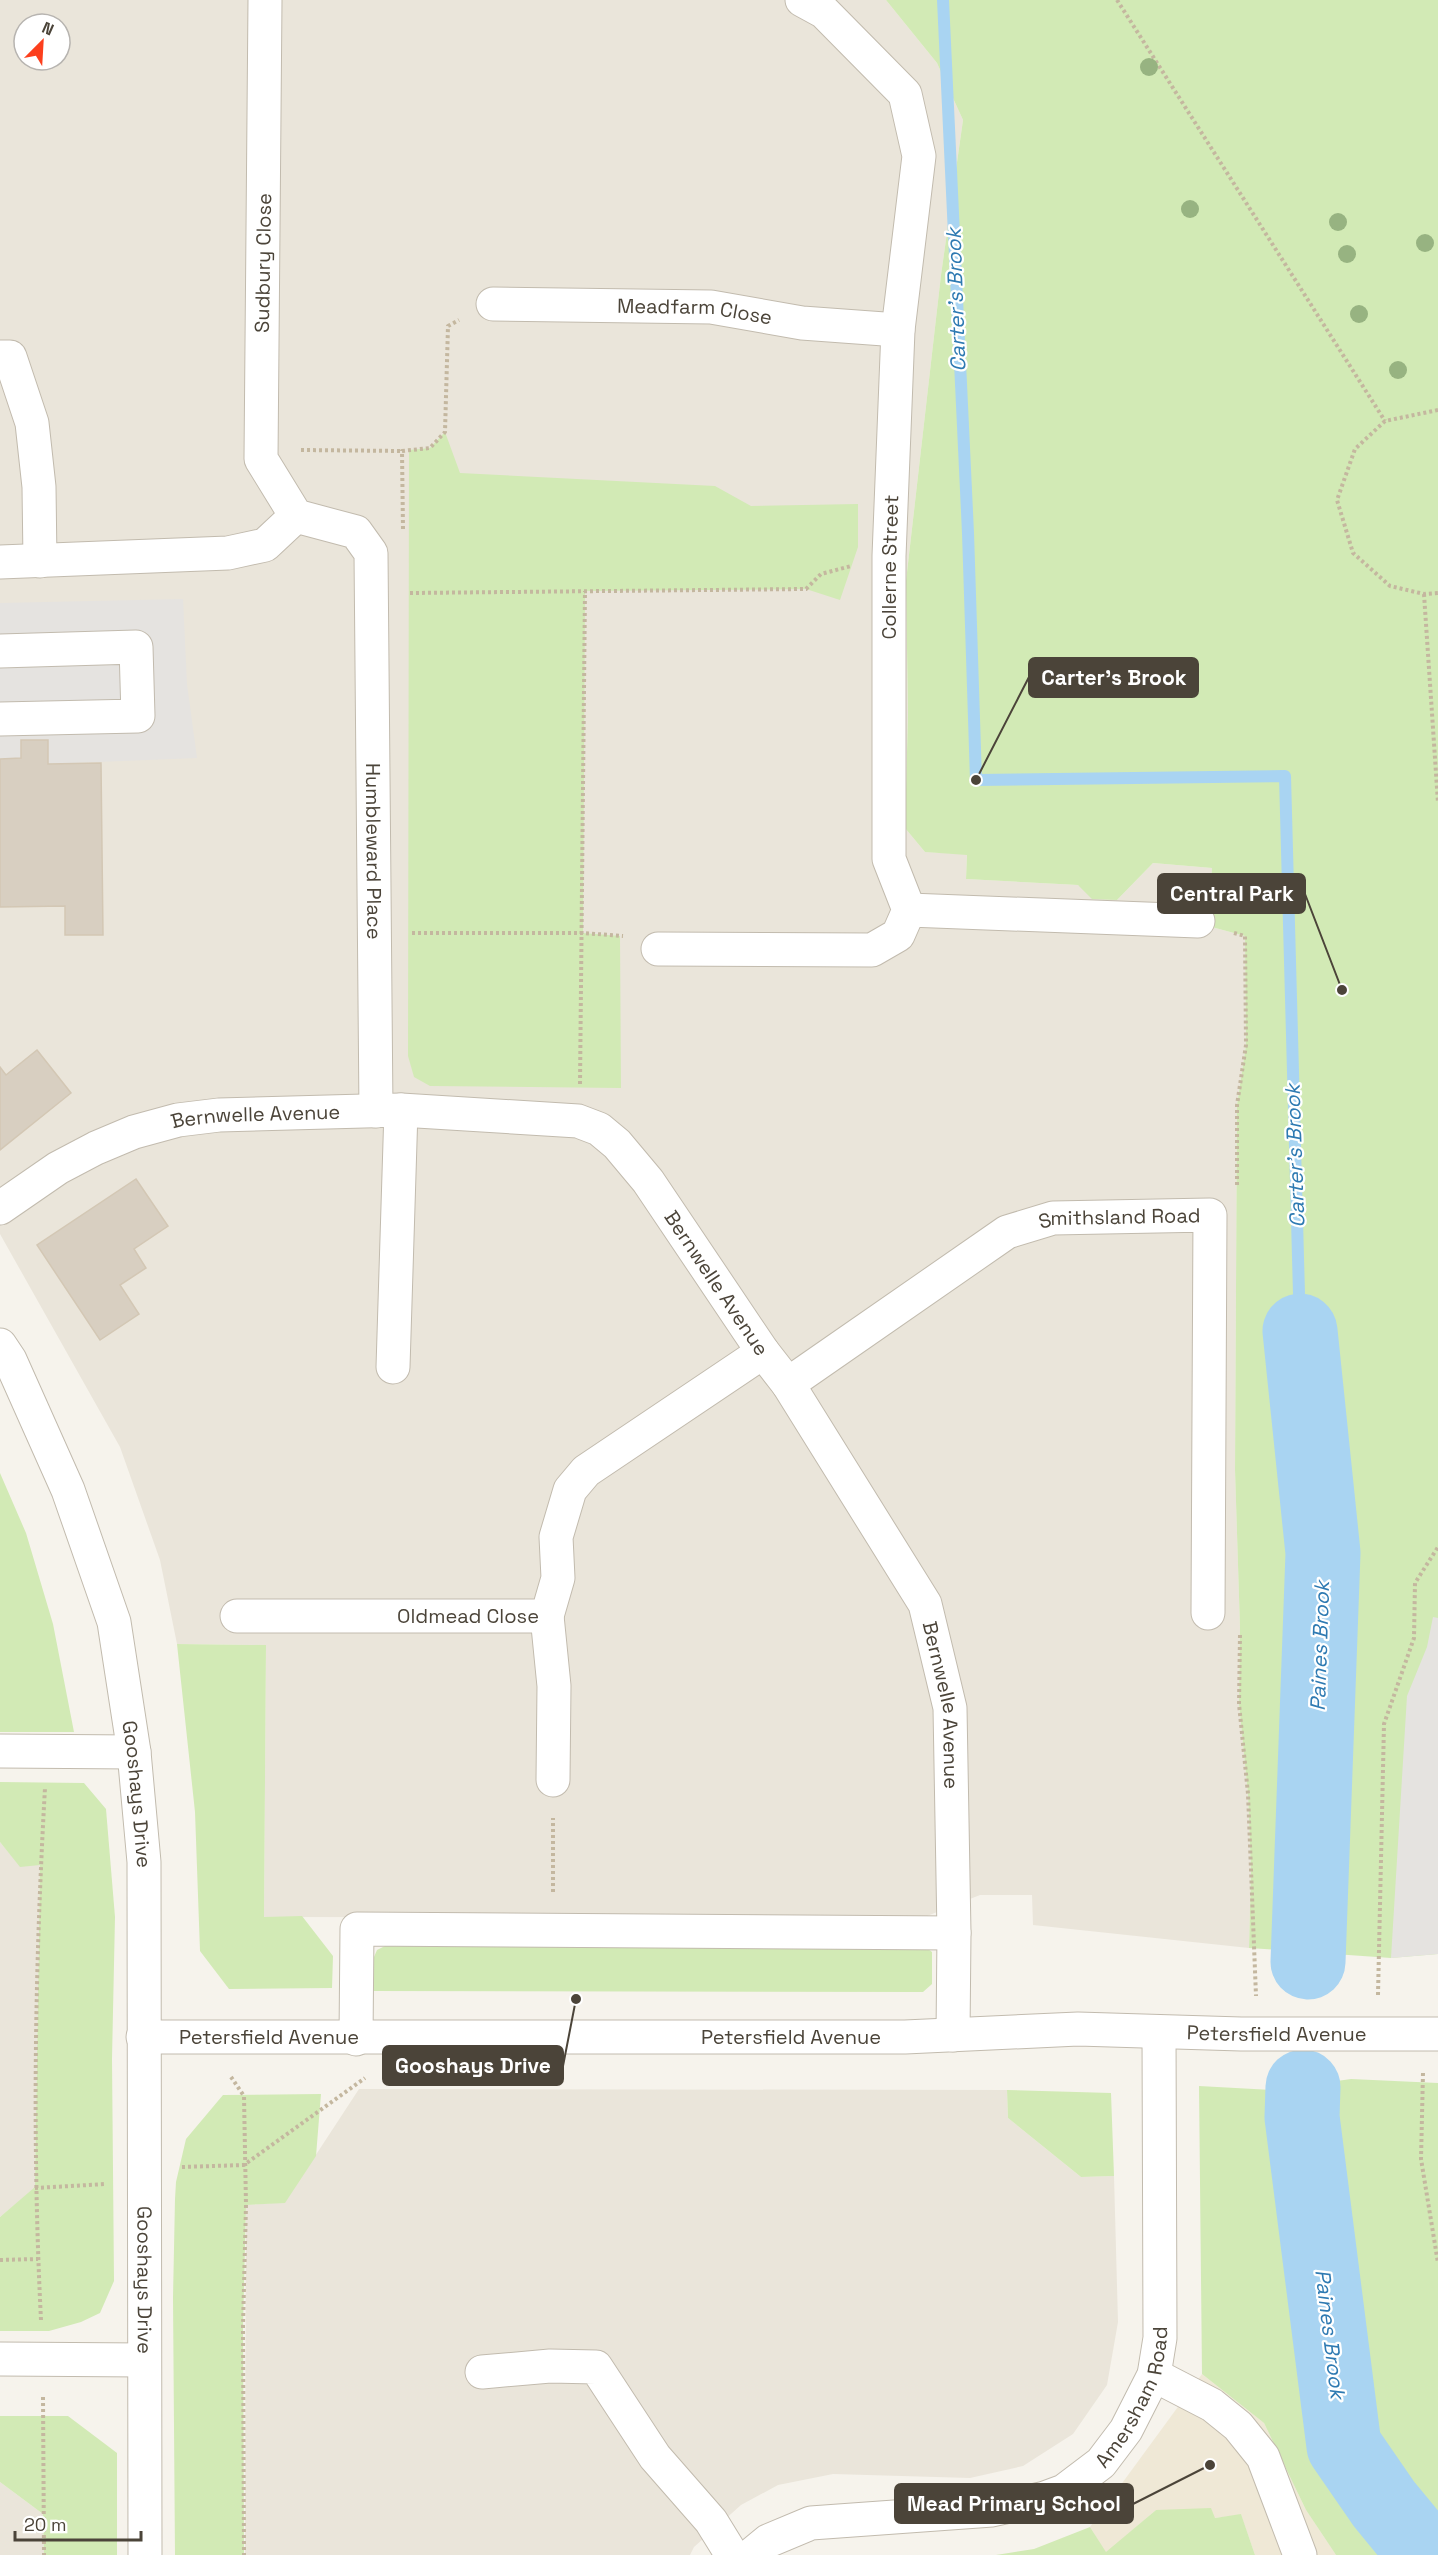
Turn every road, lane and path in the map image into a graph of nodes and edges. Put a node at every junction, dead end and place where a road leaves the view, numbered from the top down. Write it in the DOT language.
graph roads {
  1 [pos="265,0"];
  2 [pos="802,0"];
  3 [pos="1117,0"];
  4 [pos="493,304"];
  5 [pos="898,330"];
  6 [pos="0,357"];
  7 [pos="1438,410"];
  8 [pos="1385,422"];
  9 [pos="261,449"];
  10 [pos="402,451"];
  11 [pos="296,516"];
  12 [pos="403,534"];
  13 [pos="889,556"];
  14 [pos="40,561"];
  15 [pos="0,562"];
  16 [pos="585,591"];
  17 [pos="373,593"];
  18 [pos="1438,593"];
  19 [pos="1425,594"];
  20 [pos="0,651"];
  21 [pos="0,719"];
  22 [pos="1438,803"];
  23 [pos="909,910"];
  24 [pos="1198,921"];
  25 [pos="375,933"];
  26 [pos="583,933"];
  27 [pos="658,949"];
  28 [pos="388,1111"];
  29 [pos="578,1121"];
  30 [pos="0,1208"];
  31 [pos="0,1345"];
  32 [pos="763,1352"];
  33 [pos="393,1367"];
  34 [pos="788,1384"];
  35 [pos="1438,1547"];
  36 [pos="1208,1613"];
  37 [pos="237,1616"];
  38 [pos="547,1616"];
  39 [pos="0,1751"];
  40 [pos="47,1752"];
  41 [pos="134,1752"];
  42 [pos="553,1780"];
  43 [pos="552,1931"];
  44 [pos="954,1933"];
  45 [pos="1378,1995"];
  46 [pos="1159,2032"];
  47 [pos="1438,2034"];
  48 [pos="953,2035"];
  49 [pos="142,2037"];
  50 [pos="356,2038"];
  51 [pos="231,2068"];
  52 [pos="1423,2072"];
  53 [pos="371,2074"];
  54 [pos="244,2165"];
  55 [pos="146,2183"];
  56 [pos="35,2188"];
  57 [pos="38,2259"];
  58 [pos="0,2260"];
  59 [pos="1438,2263"];
  60 [pos="0,2359"];
  61 [pos="43,2359"];
  62 [pos="144,2360"];
  63 [pos="482,2372"];
  64 [pos="1154,2375"];
  65 [pos="44,2555"];
  66 [pos="145,2555"];
  67 [pos="244,2555"];
  68 [pos="732,2555"];
  69 [pos="751,2555"];
  70 [pos="1300,2555"];
  1 -- 9 [label="street, Sudbury Close"];
  2 -- 5 [label="street, Collerne Street"];
  3 -- 8 [label="path"];
  4 -- 5 [label="street, Meadfarm Close"];
  4 -- 10 [label="path"];
  5 -- 13 [label="street, Collerne Street"];
  6 -- 14 [label="street"];
  7 -- 8 [label="path"];
  8 -- 19 [label="path"];
  9 -- 10 [label="path"];
  9 -- 11 [label="street, Sudbury Close"];
  10 -- 12 [label="path"];
  11 -- 14 [label="street"];
  11 -- 17 [label="street"];
  13 -- 16 [label="path"];
  13 -- 23 [label="street, Collerne Street"];
  14 -- 15 [label="street"];
  16 -- 17 [label="path"];
  16 -- 26 [label="path"];
  17 -- 25 [label="street, Humbleward Place"];
  18 -- 19 [label="path"];
  19 -- 22 [label="path"];
  20 -- 21 [label="street"];
  23 -- 24 [label="street"];
  23 -- 27 [label="street"];
  25 -- 26 [label="path"];
  25 -- 28 [label="street, Humbleward Place"];
  26 -- 27 [label="path"];
  26 -- 29 [label="path"];
  28 -- 29 [label="street, Bernwelle Avenue"];
  28 -- 30 [label="street, Bernwelle Avenue"];
  28 -- 33 [label="street, Humbleward Place"];
  29 -- 32 [label="street, Bernwelle Avenue"];
  31 -- 41 [label="street, Gooshays Drive"];
  32 -- 34 [label="street, Bernwelle Avenue"];
  32 -- 38 [label="street, Oldmead Close"];
  34 -- 36 [label="street, Smithsland Road"];
  34 -- 44 [label="street, Bernwelle Avenue"];
  35 -- 45 [label="path"];
  37 -- 38 [label="street, Oldmead Close"];
  38 -- 42 [label="street"];
  39 -- 40 [label="street"];
  40 -- 41 [label="street"];
  40 -- 56 [label="path"];
  41 -- 49 [label="street, Gooshays Drive"];
  42 -- 43 [label="path"];
  43 -- 44 [label="street"];
  43 -- 50 [label="street"];
  44 -- 48 [label="street, Bernwelle Avenue"];
  46 -- 47 [label="street, Petersfield Avenue"];
  46 -- 48 [label="street, Petersfield Avenue"];
  46 -- 64 [label="street, Amersham Road"];
  48 -- 50 [label="street, Petersfield Avenue"];
  49 -- 50 [label="street, Petersfield Avenue"];
  49 -- 55 [label="street, Gooshays Drive"];
  51 -- 54 [label="path"];
  52 -- 59 [label="path"];
  53 -- 54 [label="path"];
  54 -- 55 [label="path"];
  54 -- 67 [label="path"];
  55 -- 56 [label="path"];
  55 -- 62 [label="street, Gooshays Drive"];
  56 -- 57 [label="path"];
  57 -- 58 [label="path"];
  57 -- 61 [label="path"];
  60 -- 61 [label="street"];
  61 -- 62 [label="street"];
  61 -- 65 [label="path"];
  62 -- 66 [label="street, Gooshays Drive"];
  63 -- 68 [label="street"];
  64 -- 69 [label="street, Amersham Road"];
  64 -- 70 [label="street"];
}
